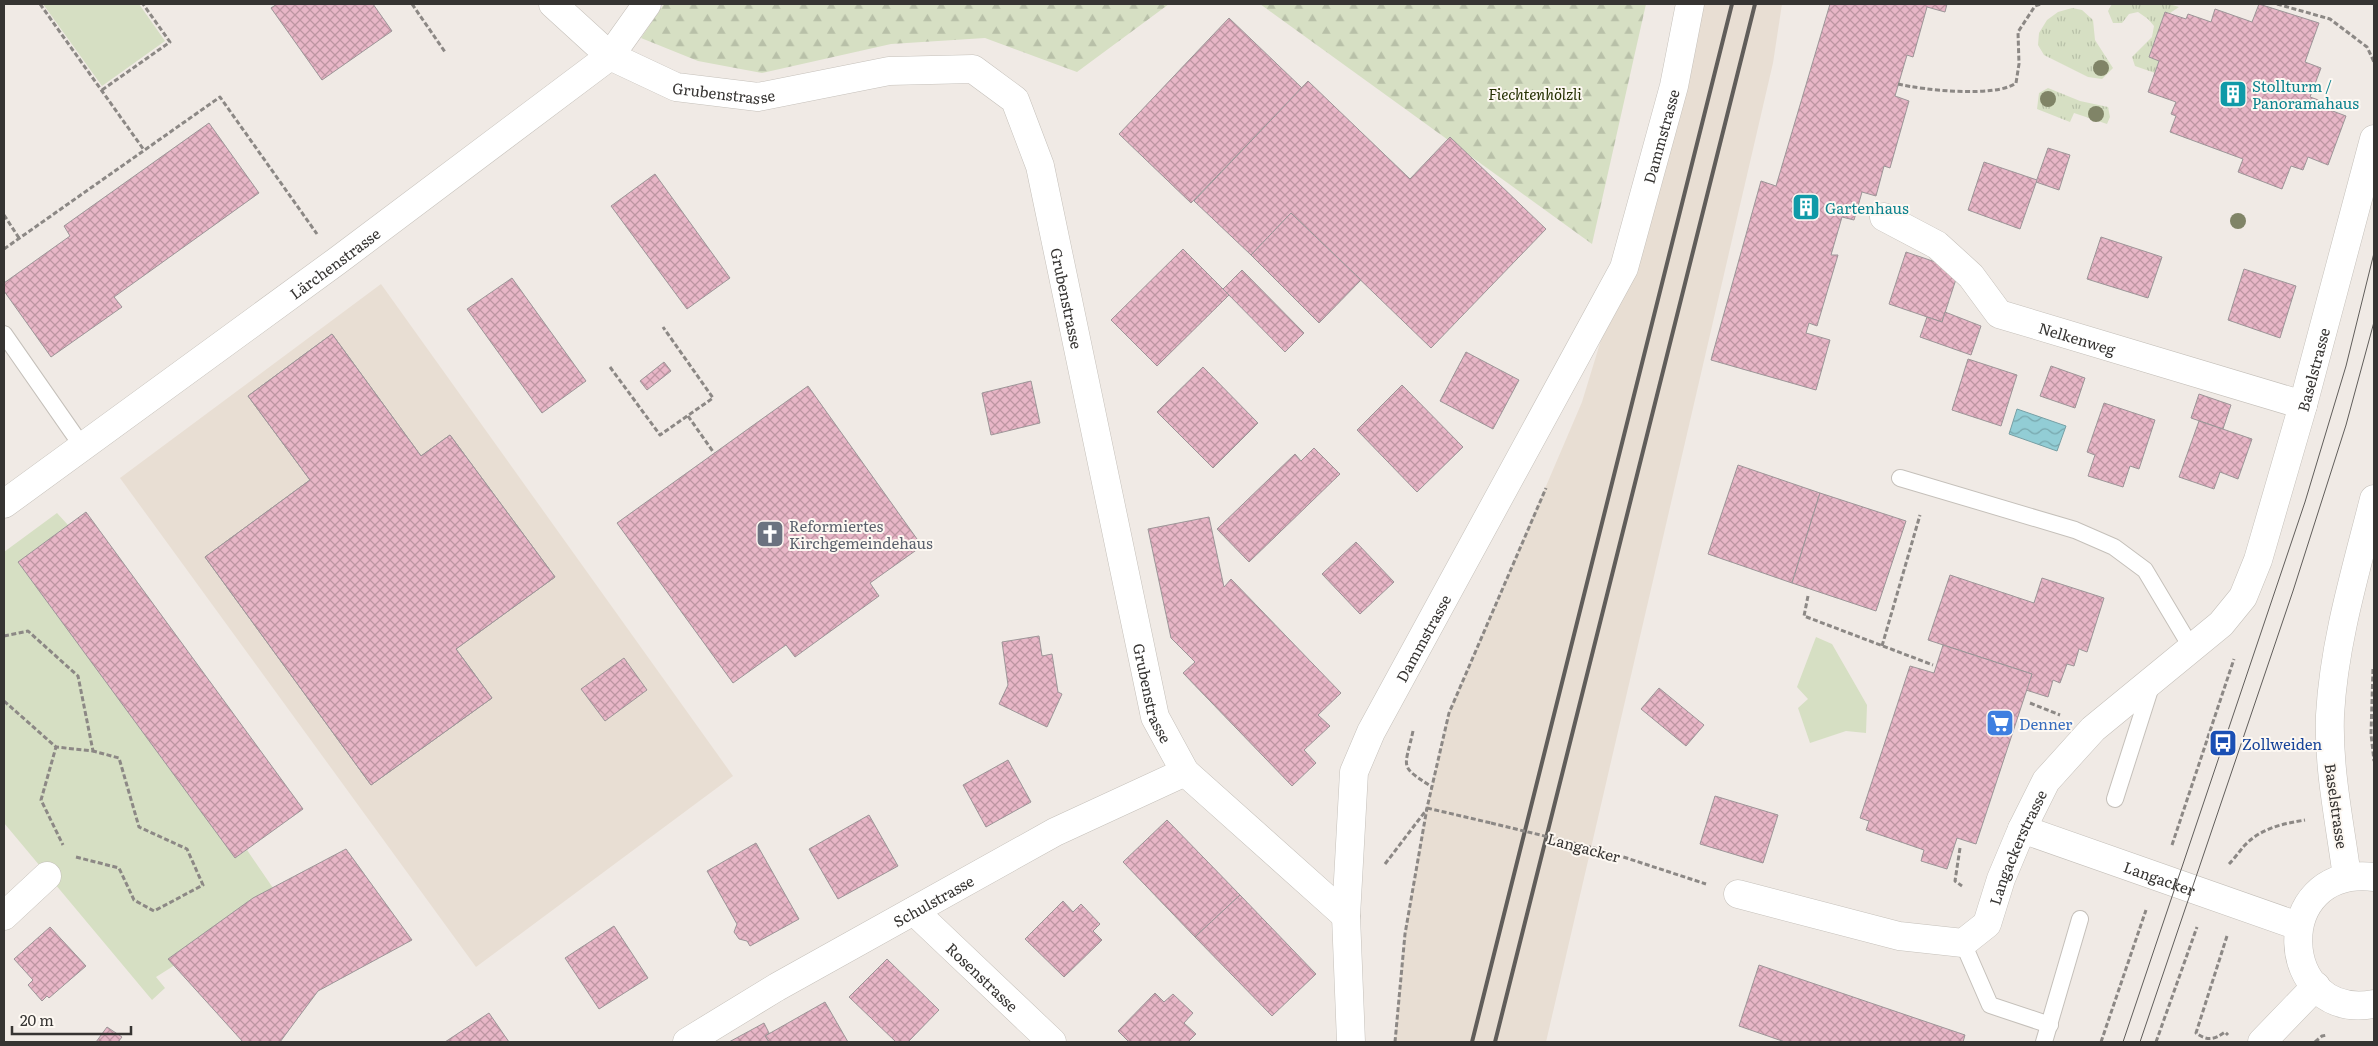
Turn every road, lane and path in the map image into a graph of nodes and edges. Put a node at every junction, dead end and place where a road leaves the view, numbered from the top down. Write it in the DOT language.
graph roads {
  1 [pos="40,4"];
  2 [pos="143,4"];
  3 [pos="412,4"];
  4 [pos="553,4"];
  5 [pos="647,4"];
  6 [pos="1690,4"];
  7 [pos="2041,4"];
  8 [pos="2277,4"];
  9 [pos="445,52"];
  10 [pos="610,56"];
  11 [pos="2374,62"];
  12 [pos="1898,84"];
  13 [pos="102,90"];
  14 [pos="2374,139"];
  15 [pos="144,150"];
  16 [pos="4,215"];
  17 [pos="1884,217"];
  18 [pos="20,238"];
  19 [pos="4,249"];
  20 [pos="337,261"];
  21 [pos="664,327"];
  22 [pos="4,334"];
  23 [pos="610,367"];
  24 [pos="2302,405"];
  25 [pos="688,416"];
  26 [pos="82,446"];
  27 [pos="714,453"];
  28 [pos="1900,478"];
  29 [pos="1549,481"];
  30 [pos="1928,486"];
  31 [pos="2374,499"];
  32 [pos="4,504"];
  33 [pos="1808,596"];
  34 [pos="2243,597"];
  35 [pos="4,636"];
  36 [pos="1882,646"];
  37 [pos="2192,647"];
  38 [pos="2236,655"];
  39 [pos="2373,663"];
  40 [pos="1933,664"];
  41 [pos="2154,677"];
  42 [pos="4,701"];
  43 [pos="56,748"];
  44 [pos="93,751"];
  45 [pos="2374,760"];
  46 [pos="1185,772"];
  47 [pos="2115,799"];
  48 [pos="1427,808"];
  49 [pos="2022,829"];
  50 [pos="2170,853"];
  51 [pos="68,855"];
  52 [pos="46,876"];
  53 [pos="2347,877"];
  54 [pos="2374,877"];
  55 [pos="1738,894"];
  56 [pos="2149,901"];
  57 [pos="2237,905"];
  58 [pos="914,911"];
  59 [pos="4,916"];
  60 [pos="1346,916"];
  61 [pos="2080,919"];
  62 [pos="2298,926"];
  63 [pos="1963,943"];
  64 [pos="2316,986"];
  65 [pos="2374,1004"];
  66 [pos="2050,1025"];
  67 [pos="2231,1037"];
  68 [pos="687,1042"];
  69 [pos="1052,1042"];
  70 [pos="1351,1042"];
  71 [pos="1395,1042"];
  72 [pos="2044,1042"];
  73 [pos="2101,1042"];
  74 [pos="2262,1042"];
  1 -- 13 [label="path"];
  2 -- 13 [label="path"];
  3 -- 9 [label="path"];
  4 -- 10 [label="street, Grubenstrasse"];
  5 -- 10 [label="street, Lärchenstrasse"];
  6 -- 60 [label="street, Dammstrasse"];
  7 -- 12 [label="path"];
  8 -- 11 [label="path"];
  10 -- 20 [label="street, Lärchenstrasse"];
  10 -- 46 [label="street, Grubenstrasse"];
  13 -- 15 [label="path"];
  14 -- 24 [label="street, Baselstrasse"];
  15 -- 18 [label="path"];
  15 -- 20 [label="path"];
  16 -- 18 [label="path"];
  17 -- 24 [label="street, Nelkenweg"];
  18 -- 19 [label="path"];
  20 -- 26 [label="street, Lärchenstrasse"];
  21 -- 25 [label="path"];
  22 -- 26 [label="lane"];
  23 -- 25 [label="path"];
  24 -- 34 [label="street, Baselstrasse"];
  25 -- 27 [label="path"];
  26 -- 32 [label="street, Lärchenstrasse"];
  28 -- 30 [label="lane"];
  29 -- 48 [label="path"];
  30 -- 36 [label="path"];
  30 -- 37 [label="lane"];
  31 -- 53 [label="street, Baselstrasse"];
  33 -- 36 [label="path"];
  34 -- 37 [label="street, Langackerstrasse"];
  35 -- 44 [label="path"];
  36 -- 40 [label="path"];
  37 -- 41 [label="street, Langackerstrasse"];
  38 -- 50 [label="path"];
  39 -- 45 [label="path"];
  41 -- 47 [label="lane"];
  41 -- 49 [label="street, Langackerstrasse"];
  42 -- 43 [label="path"];
  43 -- 44 [label="path"];
  43 -- 51 [label="path"];
  44 -- 51 [label="path"];
  46 -- 58 [label="street, Schulstrasse"];
  46 -- 60 [label="street, Grubenstrasse"];
  48 -- 55 [label="path, Langacker, bridge"];
  48 -- 71 [label="path"];
  49 -- 57 [label="street, Langacker"];
  49 -- 63 [label="street, Langackerstrasse"];
  51 -- 52 [label="path"];
  52 -- 59 [label="street"];
  53 -- 54 [label="street"];
  53 -- 62 [label="street"];
  55 -- 63 [label="street"];
  56 -- 73 [label="path"];
  57 -- 62 [label="street, Langacker"];
  57 -- 67 [label="path"];
  58 -- 68 [label="street, Schulstrasse"];
  58 -- 69 [label="street, Rosenstrasse"];
  60 -- 70 [label="street, Dammstrasse"];
  61 -- 66 [label="lane"];
  62 -- 64 [label="street"];
  63 -- 66 [label="lane"];
  64 -- 65 [label="street"];
  64 -- 74 [label="street"];
  66 -- 72 [label="lane"];
}
